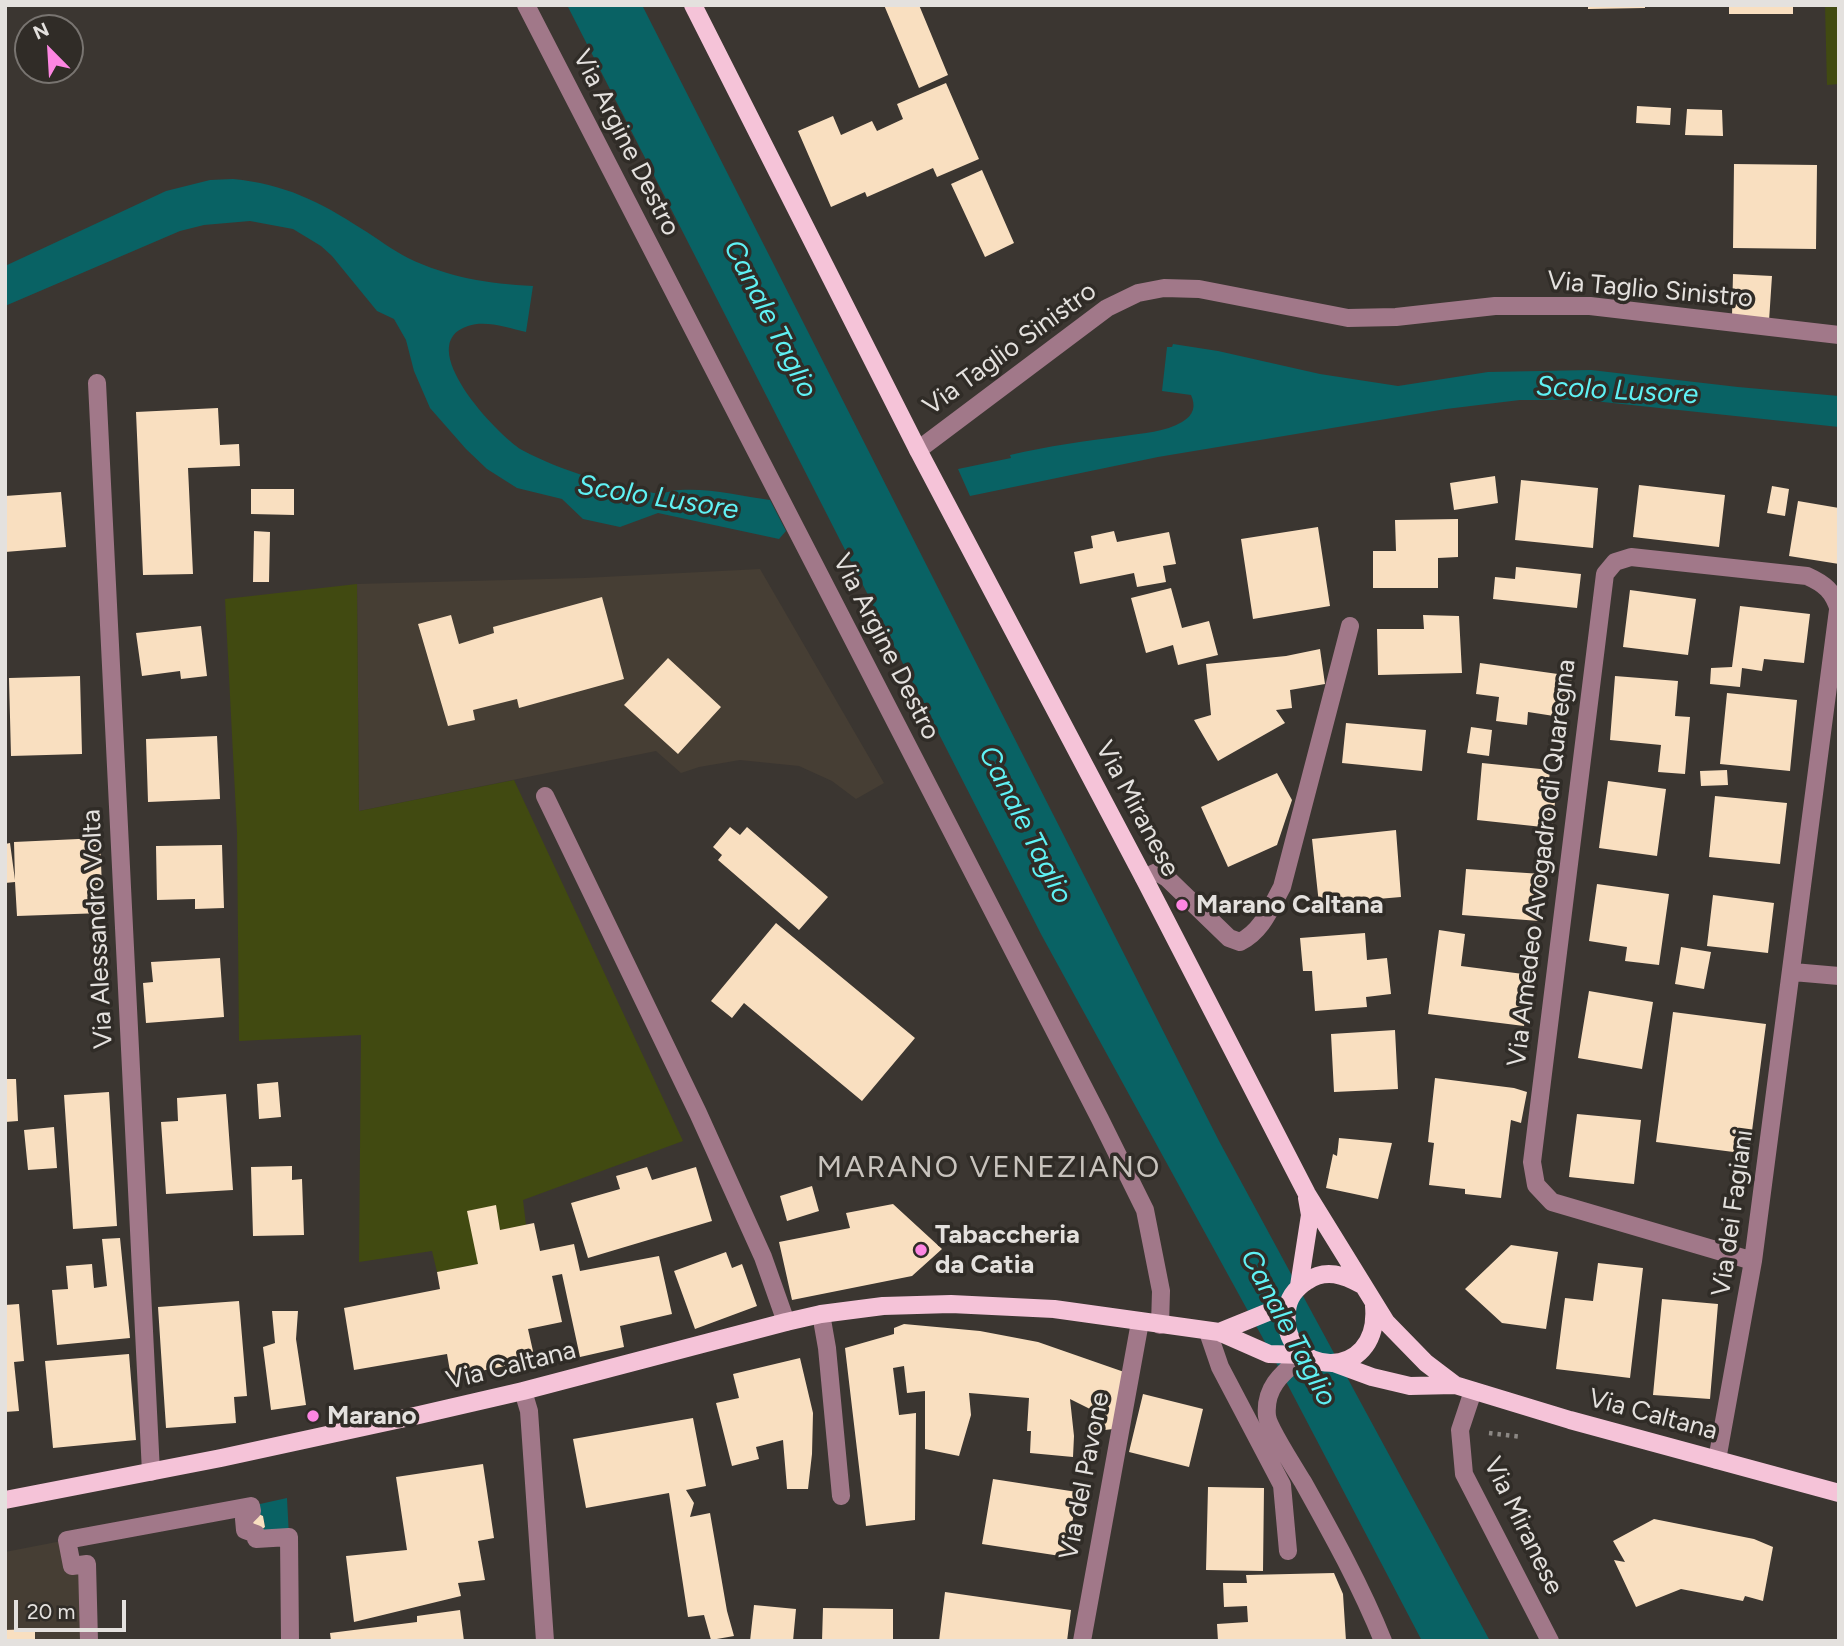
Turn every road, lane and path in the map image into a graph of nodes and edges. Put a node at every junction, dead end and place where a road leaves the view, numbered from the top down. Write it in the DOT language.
graph roads {
  1 [pos="526,5"];
  2 [pos="693,5"];
  3 [pos="1839,335"];
  4 [pos="97,383"];
  5 [pos="918,450"];
  6 [pos="1839,610"];
  7 [pos="1350,626"];
  8 [pos="545,796"];
  9 [pos="1144,878"];
  10 [pos="1793,972"];
  11 [pos="1839,976"];
  12 [pos="1307,1194"];
  13 [pos="1754,1261"];
  14 [pos="1305,1282"];
  15 [pos="1362,1285"];
  16 [pos="1288,1304"];
  17 [pos="1374,1306"];
  18 [pos="821,1314"];
  19 [pos="786,1322"];
  20 [pos="1140,1322"];
  21 [pos="1160,1325"];
  22 [pos="1214,1332"];
  23 [pos="1304,1355"];
  24 [pos="1334,1363"];
  25 [pos="1455,1385"];
  26 [pos="523,1391"];
  27 [pos="1473,1391"];
  28 [pos="1717,1460"];
  29 [pos="151,1472"];
  30 [pos="1839,1493"];
  31 [pos="841,1496"];
  32 [pos="5,1500"];
  33 [pos="1288,1551"];
  34 [pos="89,1641"];
  35 [pos="290,1641"];
  36 [pos="545,1641"];
  37 [pos="1082,1641"];
  38 [pos="1383,1641"];
  39 [pos="1550,1641"];
  1 -- 21 [label="street, Via Argine Destro"];
  2 -- 5 [label="main road, Via Taglio Sinistro"];
  3 -- 5 [label="street, Via Taglio Sinistro"];
  4 -- 29 [label="street, Via Alessandro Volta"];
  5 -- 9 [label="main road, Via Miranese"];
  6 -- 10 [label="street, Via dei Fagiani"];
  6 -- 13 [label="street, Via Amedeo Avogadro di Quaregna"];
  7 -- 9 [label="street"];
  8 -- 19 [label="street"];
  9 -- 12 [label="main road, Via Miranese"];
  10 -- 11 [label="street"];
  10 -- 13 [label="street, Via dei Fagiani"];
  12 -- 14 [label="main road, Via Miranese"];
  12 -- 15 [label="main road, Via Miranese"];
  13 -- 28 [label="street, Via dei Fagiani"];
  14 -- 15 [label="main road"];
  14 -- 16 [label="main road"];
  15 -- 17 [label="main road"];
  16 -- 22 [label="main road"];
  16 -- 23 [label="main road"];
  17 -- 24 [label="main road"];
  17 -- 25 [label="main road, Via Caltana"];
  18 -- 19 [label="main road, Via Caltana"];
  18 -- 20 [label="main road, Via Caltana"];
  18 -- 31 [label="street"];
  19 -- 26 [label="main road, Via Caltana"];
  20 -- 21 [label="main road, Via Caltana"];
  20 -- 37 [label="street, Via del Pavone"];
  21 -- 22 [label="main road, Via Caltana"];
  22 -- 23 [label="main road, Via Caltana"];
  22 -- 33 [label="street"];
  23 -- 24 [label="main road"];
  23 -- 38 [label="street"];
  24 -- 25 [label="main road, Via Caltana"];
  25 -- 27 [label="main road, Via Caltana"];
  26 -- 29 [label="main road, Via Caltana"];
  26 -- 36 [label="street"];
  27 -- 28 [label="main road, Via Caltana"];
  27 -- 39 [label="street, Via Miranese"];
  28 -- 30 [label="main road, Via Caltana"];
  29 -- 32 [label="main road, Via Caltana"];
  34 -- 35 [label="street"];
}
